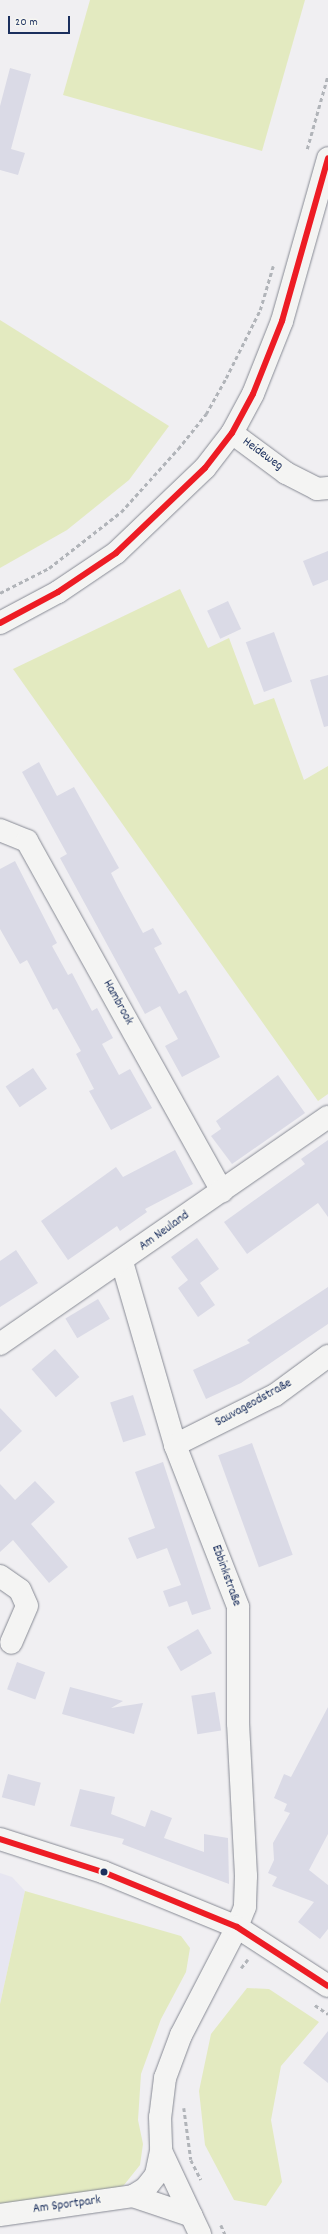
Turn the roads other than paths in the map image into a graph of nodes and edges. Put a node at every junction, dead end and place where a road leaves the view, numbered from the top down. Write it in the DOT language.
graph roads {
  1 [pos="328,158"];
  2 [pos="232,433"];
  3 [pos="328,488"];
  4 [pos="0,623"];
  5 [pos="0,830"];
  6 [pos="328,1117"];
  7 [pos="222,1191"];
  8 [pos="122,1262"];
  9 [pos="0,1344"];
  10 [pos="328,1356"];
  11 [pos="175,1445"];
  12 [pos="0,1576"];
  13 [pos="11,1643"];
  14 [pos="0,1839"];
  15 [pos="237,1927"];
  16 [pos="328,1986"];
  17 [pos="161,2151"];
  18 [pos="133,2196"];
  19 [pos="0,2216"];
  20 [pos="196,2225"];
  1 -- 2 [label="street"];
  2 -- 3 [label="street, Heideweg"];
  2 -- 4 [label="street, Heideweg"];
  5 -- 7 [label="street, Hambrook"];
  6 -- 7 [label="street, Am Neuland"];
  7 -- 8 [label="street, Am Neuland"];
  8 -- 9 [label="street, Am Neuland"];
  8 -- 11 [label="street, Ebbinkstraße"];
  10 -- 11 [label="street, Sauvageodstraße"];
  11 -- 15 [label="street, Ebbinkstraße"];
  12 -- 13 [label="street"];
  14 -- 15 [label="street"];
  15 -- 16 [label="street"];
  15 -- 17 [label="street, Am Sportpark"];
  17 -- 18 [label="street, Am Sportpark"];
  17 -- 20 [label="street, Am Sportpark"];
  18 -- 19 [label="street, Am Sportpark"];
  18 -- 20 [label="street, Am Sportpark"];
}
